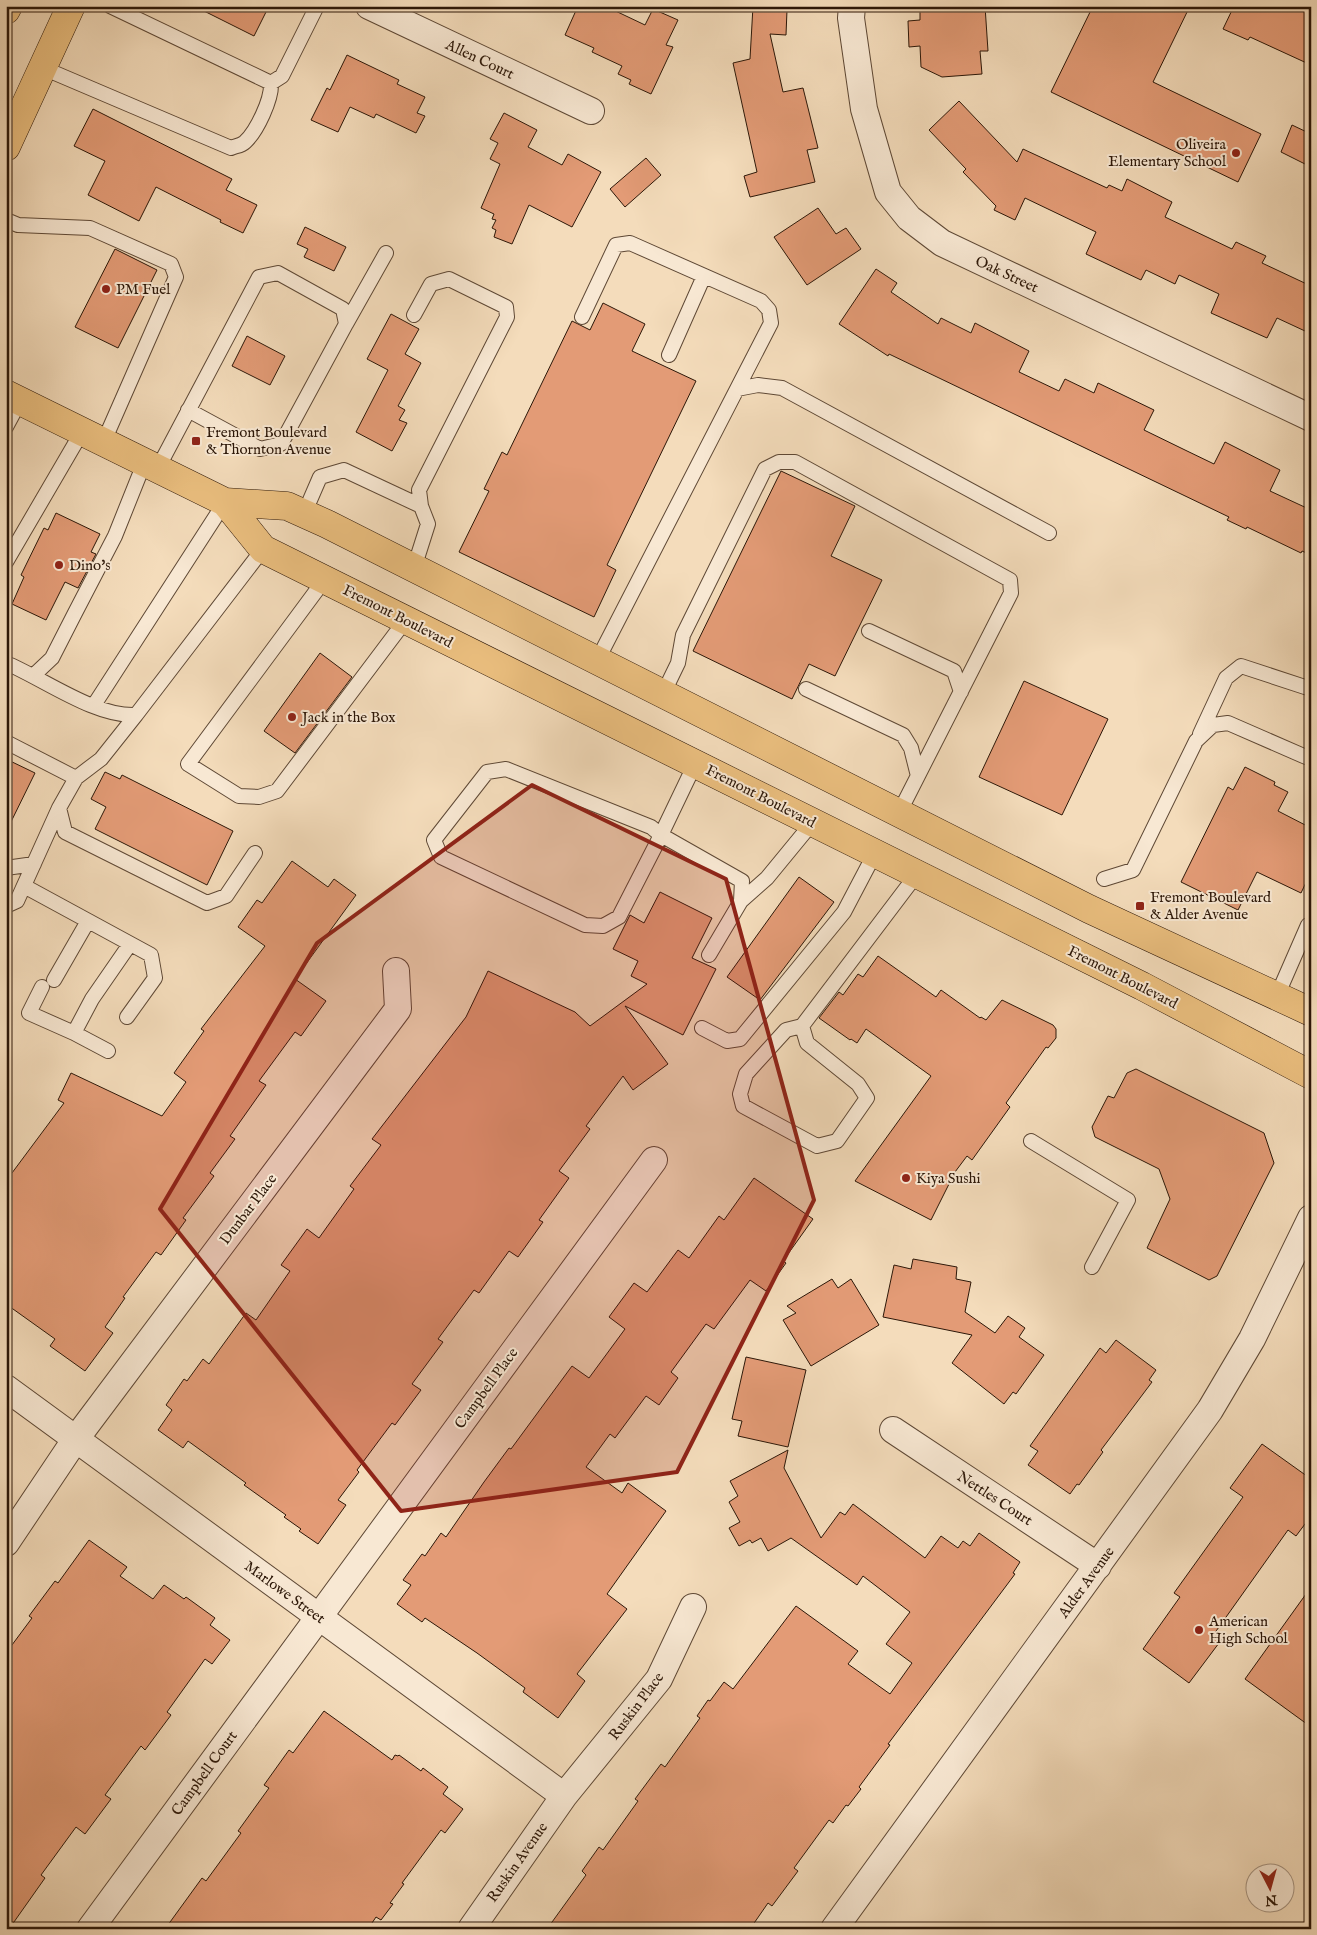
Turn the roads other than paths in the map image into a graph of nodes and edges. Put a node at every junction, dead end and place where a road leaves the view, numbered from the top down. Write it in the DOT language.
graph roads {
  1 [pos="71,6"];
  2 [pos="110,6"];
  3 [pos="370,6"];
  4 [pos="852,6"];
  5 [pos="316,8"];
  6 [pos="42,68"];
  7 [pos="271,83"];
  8 [pos="591,111"];
  9 [pos="6,147"];
  10 [pos="6,220"];
  11 [pos="386,253"];
  12 [pos="704,276"];
  13 [pos="414,315"];
  14 [pos="582,317"];
  15 [pos="346,324"];
  16 [pos="669,355"];
  17 [pos="737,389"];
  18 [pos="13,397"];
  19 [pos="188,410"];
  20 [pos="1311,418"];
  21 [pos="6,427"];
  22 [pos="93,435"];
  23 [pos="151,464"];
  24 [pos="225,502"];
  25 [pos="420,506"];
  26 [pos="304,514"];
  27 [pos="1048,533"];
  28 [pos="263,549"];
  29 [pos="6,562"];
  30 [pos="414,568"];
  31 [pos="325,579"];
  32 [pos="405,621"];
  33 [pos="869,631"];
  34 [pos="597,660"];
  35 [pos="6,663"];
  36 [pos="34,675"];
  37 [pos="1311,688"];
  38 [pos="806,689"];
  39 [pos="960,692"];
  40 [pos="662,694"];
  41 [pos="94,705"];
  42 [pos="136,715"];
  43 [pos="1196,740"];
  44 [pos="6,742"];
  45 [pos="1306,757"];
  46 [pos="695,764"];
  47 [pos="918,776"];
  48 [pos="76,778"];
  49 [pos="60,808"];
  50 [pos="899,813"];
  51 [pos="813,822"];
  52 [pos="661,835"];
  53 [pos="255,853"];
  54 [pos="875,853"];
  55 [pos="34,864"];
  56 [pos="6,868"];
  57 [pos="917,874"];
  58 [pos="1104,879"];
  59 [pos="24,886"];
  60 [pos="741,900"];
  61 [pos="6,906"];
  62 [pos="88,921"];
  63 [pos="1311,924"];
  64 [pos="130,944"];
  65 [pos="709,955"];
  66 [pos="396,971"];
  67 [pos="1277,996"];
  68 [pos="1311,1012"];
  69 [pos="127,1016"];
  70 [pos="802,1026"];
  71 [pos="702,1028"];
  72 [pos="74,1034"];
  73 [pos="108,1051"];
  74 [pos="1311,1075"];
  75 [pos="1031,1141"];
  76 [pos="654,1160"];
  77 [pos="1311,1218"];
  78 [pos="1092,1267"];
  79 [pos="6,1388"];
  80 [pos="893,1430"];
  81 [pos="75,1440"];
  82 [pos="6,1543"];
  83 [pos="1098,1566"];
  84 [pos="693,1607"];
  85 [pos="318,1616"];
  86 [pos="564,1796"];
  87 [pos="90,1929"];
  88 [pos="471,1929"];
  89 [pos="834,1929"];
  1 -- 6 [label="main road"];
  2 -- 7 [label="lane"];
  3 -- 8 [label="street, Allen Court"];
  4 -- 20 [label="street, Oak Street"];
  5 -- 7 [label="lane"];
  6 -- 7 [label="lane"];
  6 -- 9 [label="main road"];
  10 -- 22 [label="lane"];
  11 -- 15 [label="lane"];
  12 -- 14 [label="lane"];
  12 -- 16 [label="lane"];
  12 -- 17 [label="lane"];
  13 -- 25 [label="lane"];
  15 -- 19 [label="lane"];
  15 -- 19 [label="lane"];
  17 -- 27 [label="lane"];
  17 -- 34 [label="lane"];
  18 -- 21 [label="lane"];
  18 -- 22 [label="main road, Fremont Boulevard"];
  19 -- 23 [label="lane"];
  22 -- 23 [label="main road, Fremont Boulevard"];
  22 -- 29 [label="lane"];
  23 -- 24 [label="main road, Fremont Boulevard"];
  23 -- 36 [label="lane"];
  24 -- 26 [label="main road, Fremont Boulevard"];
  24 -- 28 [label="main road, Fremont Boulevard"];
  24 -- 41 [label="lane"];
  25 -- 26 [label="lane"];
  25 -- 30 [label="lane"];
  26 -- 30 [label="main road, Fremont Boulevard"];
  28 -- 31 [label="main road, Fremont Boulevard"];
  28 -- 42 [label="lane"];
  30 -- 34 [label="main road, Fremont Boulevard"];
  31 -- 32 [label="main road, Fremont Boulevard"];
  31 -- 32 [label="lane"];
  32 -- 46 [label="main road, Fremont Boulevard"];
  33 -- 39 [label="lane"];
  34 -- 40 [label="main road, Fremont Boulevard"];
  35 -- 36 [label="lane"];
  36 -- 41 [label="lane"];
  37 -- 43 [label="lane"];
  38 -- 47 [label="lane"];
  39 -- 40 [label="lane"];
  39 -- 47 [label="lane"];
  40 -- 50 [label="main road, Fremont Boulevard"];
  41 -- 42 [label="lane"];
  42 -- 48 [label="lane"];
  43 -- 45 [label="lane"];
  43 -- 58 [label="lane"];
  44 -- 48 [label="lane"];
  46 -- 51 [label="main road, Fremont Boulevard"];
  46 -- 52 [label="lane"];
  47 -- 50 [label="lane"];
  48 -- 49 [label="lane"];
  49 -- 53 [label="lane"];
  49 -- 55 [label="lane"];
  50 -- 67 [label="main road, Fremont Boulevard"];
  51 -- 54 [label="main road, Fremont Boulevard"];
  51 -- 60 [label="lane"];
  52 -- 52 [label="lane"];
  52 -- 60 [label="lane"];
  54 -- 57 [label="main road, Fremont Boulevard"];
  54 -- 71 [label="lane"];
  55 -- 56 [label="lane"];
  55 -- 59 [label="lane"];
  57 -- 70 [label="lane"];
  57 -- 74 [label="main road, Fremont Boulevard"];
  59 -- 61 [label="lane"];
  59 -- 62 [label="lane"];
  60 -- 65 [label="lane"];
  62 -- 64 [label="lane"];
  62 -- 72 [label="lane"];
  63 -- 67 [label="lane"];
  64 -- 69 [label="lane"];
  64 -- 72 [label="lane"];
  66 -- 81 [label="street, Dunbar Place"];
  67 -- 68 [label="main road, Fremont Boulevard"];
  70 -- 70 [label="lane"];
  72 -- 73 [label="lane"];
  75 -- 78 [label="lane"];
  76 -- 85 [label="street, Campbell Place"];
  77 -- 83 [label="street, Alder Avenue"];
  79 -- 81 [label="street, Marlowe Street"];
  80 -- 83 [label="street, Nettles Court"];
  81 -- 82 [label="street, Dunbar Place"];
  81 -- 85 [label="street, Marlowe Street"];
  83 -- 89 [label="street, Alder Avenue"];
  84 -- 86 [label="street, Ruskin Place"];
  85 -- 86 [label="street, Marlowe Street"];
  85 -- 87 [label="street, Campbell Court"];
  86 -- 88 [label="street, Ruskin Avenue"];
}
